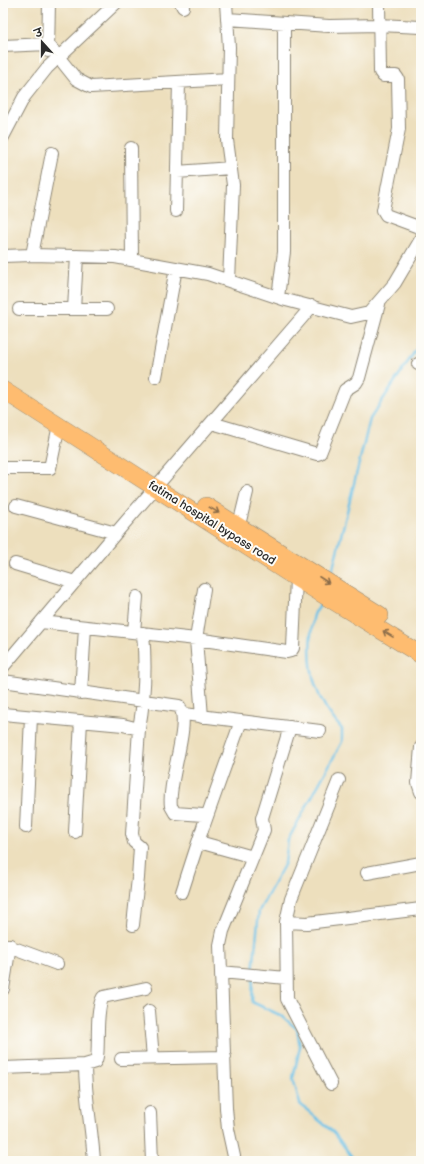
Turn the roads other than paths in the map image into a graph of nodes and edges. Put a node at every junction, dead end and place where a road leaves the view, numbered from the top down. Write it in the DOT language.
graph roads {
  1 [pos="49,3"];
  2 [pos="116,3"];
  3 [pos="226,3"];
  4 [pos="379,3"];
  5 [pos="227,19"];
  6 [pos="284,23"];
  7 [pos="379,25"];
  8 [pos="421,27"];
  9 [pos="48,44"];
  10 [pos="3,46"];
  11 [pos="59,57"];
  12 [pos="47,68"];
  13 [pos="228,79"];
  14 [pos="179,82"];
  15 [pos="3,137"];
  16 [pos="131,148"];
  17 [pos="52,153"];
  18 [pos="231,168"];
  19 [pos="177,172"];
  20 [pos="176,211"];
  21 [pos="421,228"];
  22 [pos="421,239"];
  23 [pos="32,255"];
  24 [pos="3,256"];
  25 [pos="77,256"];
  26 [pos="132,260"];
  27 [pos="176,268"];
  28 [pos="229,281"];
  29 [pos="278,297"];
  30 [pos="380,300"];
  31 [pos="312,306"];
  32 [pos="20,309"];
  33 [pos="74,309"];
  34 [pos="108,309"];
  35 [pos="156,377"];
  36 [pos="3,378"];
  37 [pos="3,390"];
  38 [pos="212,423"];
  39 [pos="59,425"];
  40 [pos="3,468"];
  41 [pos="160,484"];
  42 [pos="247,492"];
  43 [pos="16,506"];
  44 [pos="239,525"];
  45 [pos="116,533"];
  46 [pos="264,548"];
  47 [pos="14,564"];
  48 [pos="296,578"];
  49 [pos="75,582"];
  50 [pos="204,589"];
  51 [pos="137,597"];
  52 [pos="41,622"];
  53 [pos="85,627"];
  54 [pos="138,633"];
  55 [pos="196,639"];
  56 [pos="421,641"];
  57 [pos="421,655"];
  58 [pos="3,667"];
  59 [pos="3,681"];
  60 [pos="81,693"];
  61 [pos="144,702"];
  62 [pos="3,714"];
  63 [pos="184,714"];
  64 [pos="202,716"];
  65 [pos="32,717"];
  66 [pos="81,721"];
  67 [pos="241,721"];
  68 [pos="290,727"];
  69 [pos="139,728"];
  70 [pos="320,731"];
  71 [pos="421,747"];
  72 [pos="339,780"];
  73 [pos="421,792"];
  74 [pos="204,826"];
  75 [pos="26,827"];
  76 [pos="75,832"];
  77 [pos="199,842"];
  78 [pos="253,857"];
  79 [pos="421,863"];
  80 [pos="367,873"];
  81 [pos="182,892"];
  82 [pos="421,909"];
  83 [pos="286,922"];
  84 [pos="133,925"];
  85 [pos="6,944"];
  86 [pos="57,964"];
  87 [pos="222,972"];
  88 [pos="286,978"];
  89 [pos="146,988"];
  90 [pos="3,989"];
  91 [pos="149,1011"];
  92 [pos="225,1057"];
  93 [pos="153,1058"];
  94 [pos="121,1059"];
  95 [pos="85,1064"];
  96 [pos="3,1068"];
  97 [pos="331,1084"];
  98 [pos="150,1113"];
  99 [pos="94,1161"];
  100 [pos="152,1161"];
  101 [pos="235,1161"];
  1 -- 9 [label="street"];
  2 -- 11 [label="street"];
  3 -- 5 [label="street"];
  4 -- 7 [label="street"];
  5 -- 6 [label="street"];
  5 -- 13 [label="street"];
  6 -- 7 [label="street"];
  6 -- 29 [label="street"];
  7 -- 8 [label="street"];
  7 -- 21 [label="street"];
  9 -- 10 [label="street"];
  9 -- 11 [label="street"];
  9 -- 12 [label="street"];
  11 -- 12 [label="street"];
  11 -- 14 [label="street"];
  12 -- 15 [label="street"];
  13 -- 14 [label="street"];
  13 -- 18 [label="street"];
  14 -- 19 [label="street"];
  16 -- 26 [label="street"];
  17 -- 23 [label="street"];
  18 -- 19 [label="street"];
  18 -- 28 [label="street"];
  19 -- 20 [label="street"];
  22 -- 30 [label="street"];
  23 -- 24 [label="street"];
  23 -- 25 [label="street"];
  25 -- 26 [label="street"];
  25 -- 33 [label="street"];
  26 -- 27 [label="street"];
  27 -- 28 [label="street"];
  27 -- 35 [label="street"];
  28 -- 29 [label="street"];
  29 -- 31 [label="street"];
  30 -- 31 [label="street"];
  30 -- 38 [label="street"];
  31 -- 38 [label="street"];
  32 -- 33 [label="street"];
  33 -- 34 [label="street"];
  36 -- 41 [label="highway, fatima hospital bypass road"];
  37 -- 39 [label="highway, fatima hospital bypass road"];
  38 -- 41 [label="street"];
  39 -- 40 [label="street"];
  39 -- 41 [label="highway, fatima hospital bypass road"];
  41 -- 44 [label="highway, fatima hospital bypass road, one-way"];
  41 -- 45 [label="street"];
  41 -- 46 [label="highway, fatima hospital bypass road"];
  42 -- 44 [label="street"];
  43 -- 45 [label="street"];
  44 -- 46 [label="highway, fatima hospital bypass road"];
  45 -- 49 [label="street"];
  46 -- 48 [label="highway, fatima hospital bypass road"];
  46 -- 56 [label="highway, fatima hospital bypass road, one-way"];
  47 -- 49 [label="street"];
  48 -- 55 [label="street"];
  57 -- 48 [label="highway, fatima hospital bypass road, one-way"];
  49 -- 52 [label="street"];
  50 -- 55 [label="street"];
  51 -- 54 [label="street"];
  52 -- 53 [label="street"];
  52 -- 58 [label="street"];
  53 -- 54 [label="street"];
  53 -- 60 [label="street"];
  54 -- 55 [label="street"];
  54 -- 61 [label="street"];
  55 -- 64 [label="street"];
  59 -- 60 [label="street"];
  60 -- 61 [label="street"];
  61 -- 63 [label="street"];
  61 -- 69 [label="street"];
  62 -- 65 [label="street"];
  63 -- 64 [label="street"];
  63 -- 74 [label="street"];
  64 -- 67 [label="street"];
  65 -- 66 [label="street"];
  65 -- 75 [label="street"];
  66 -- 69 [label="street"];
  66 -- 76 [label="street"];
  67 -- 68 [label="street"];
  67 -- 74 [label="street"];
  68 -- 70 [label="street"];
  68 -- 78 [label="street"];
  69 -- 84 [label="street"];
  71 -- 73 [label="street"];
  72 -- 83 [label="street"];
  74 -- 77 [label="street"];
  77 -- 78 [label="street"];
  77 -- 81 [label="street"];
  78 -- 87 [label="street"];
  79 -- 80 [label="street"];
  82 -- 83 [label="street"];
  83 -- 88 [label="street"];
  85 -- 86 [label="street"];
  85 -- 90 [label="street"];
  87 -- 88 [label="street"];
  87 -- 92 [label="street"];
  88 -- 97 [label="street"];
  89 -- 95 [label="street"];
  91 -- 93 [label="street"];
  92 -- 93 [label="street"];
  92 -- 101 [label="street"];
  93 -- 94 [label="street"];
  95 -- 96 [label="street"];
  95 -- 99 [label="street"];
  98 -- 100 [label="street"];
}
